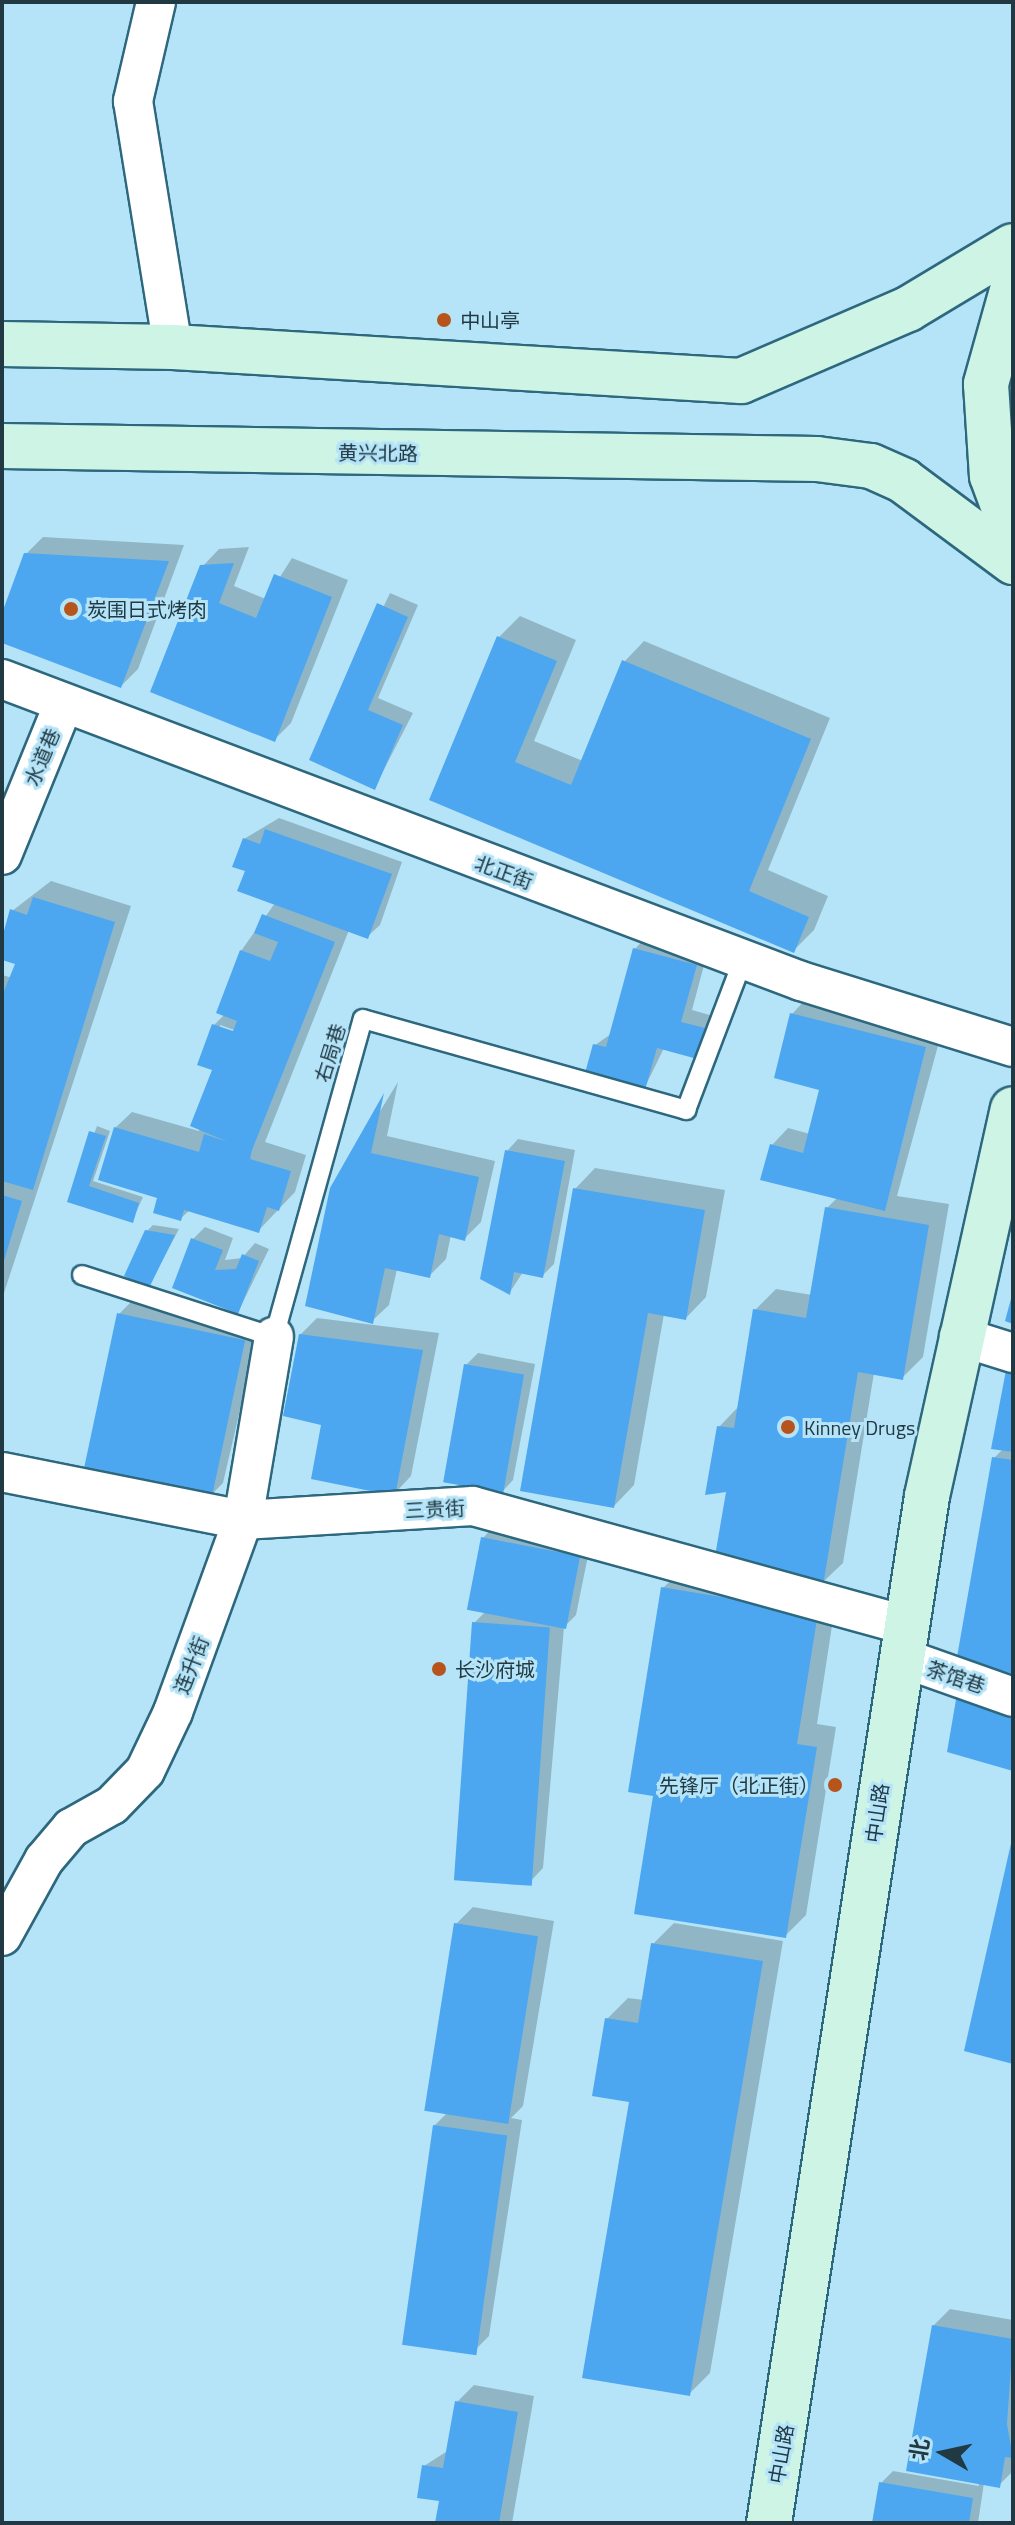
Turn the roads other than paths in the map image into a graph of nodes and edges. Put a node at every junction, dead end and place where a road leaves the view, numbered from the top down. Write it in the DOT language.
graph roads {
  1 [pos="156,2"];
  2 [pos="1013,246"];
  3 [pos="1013,287"];
  4 [pos="2,344"];
  5 [pos="173,347"];
  6 [pos="2,446"];
  7 [pos="1013,533"];
  8 [pos="1013,562"];
  9 [pos="2,679"];
  10 [pos="64,703"];
  11 [pos="2,855"];
  12 [pos="743,960"];
  13 [pos="1013,1047"];
  14 [pos="1013,1109"];
  15 [pos="82,1275"];
  16 [pos="959,1336"];
  17 [pos="274,1337"];
  18 [pos="1013,1353"];
  19 [pos="2,1472"];
  20 [pos="243,1520"];
  21 [pos="903,1641"];
  22 [pos="1013,1697"];
  23 [pos="2,1936"];
  24 [pos="769,2523"];
  1 -- 5 [label="street"];
  2 -- 5 [label="main road"];
  3 -- 7 [label="main road"];
  4 -- 5 [label="main road"];
  6 -- 8 [label="main road, 黄兴北路"];
  9 -- 10 [label="street, 北正街"];
  10 -- 11 [label="street, 水道巷"];
  10 -- 12 [label="street, 北正街"];
  12 -- 13 [label="street, 北正街"];
  12 -- 17 [label="lane, 右局巷"];
  14 -- 16 [label="main road, 中山路"];
  15 -- 17 [label="lane"];
  16 -- 18 [label="street"];
  16 -- 21 [label="main road, 中山路"];
  17 -- 20 [label="street, 连升街"];
  19 -- 20 [label="street, 三贵街"];
  20 -- 21 [label="street, 三贵街"];
  20 -- 23 [label="street, 连升街"];
  21 -- 22 [label="street, 茶馆巷"];
  21 -- 24 [label="main road, 中山路"];
}
